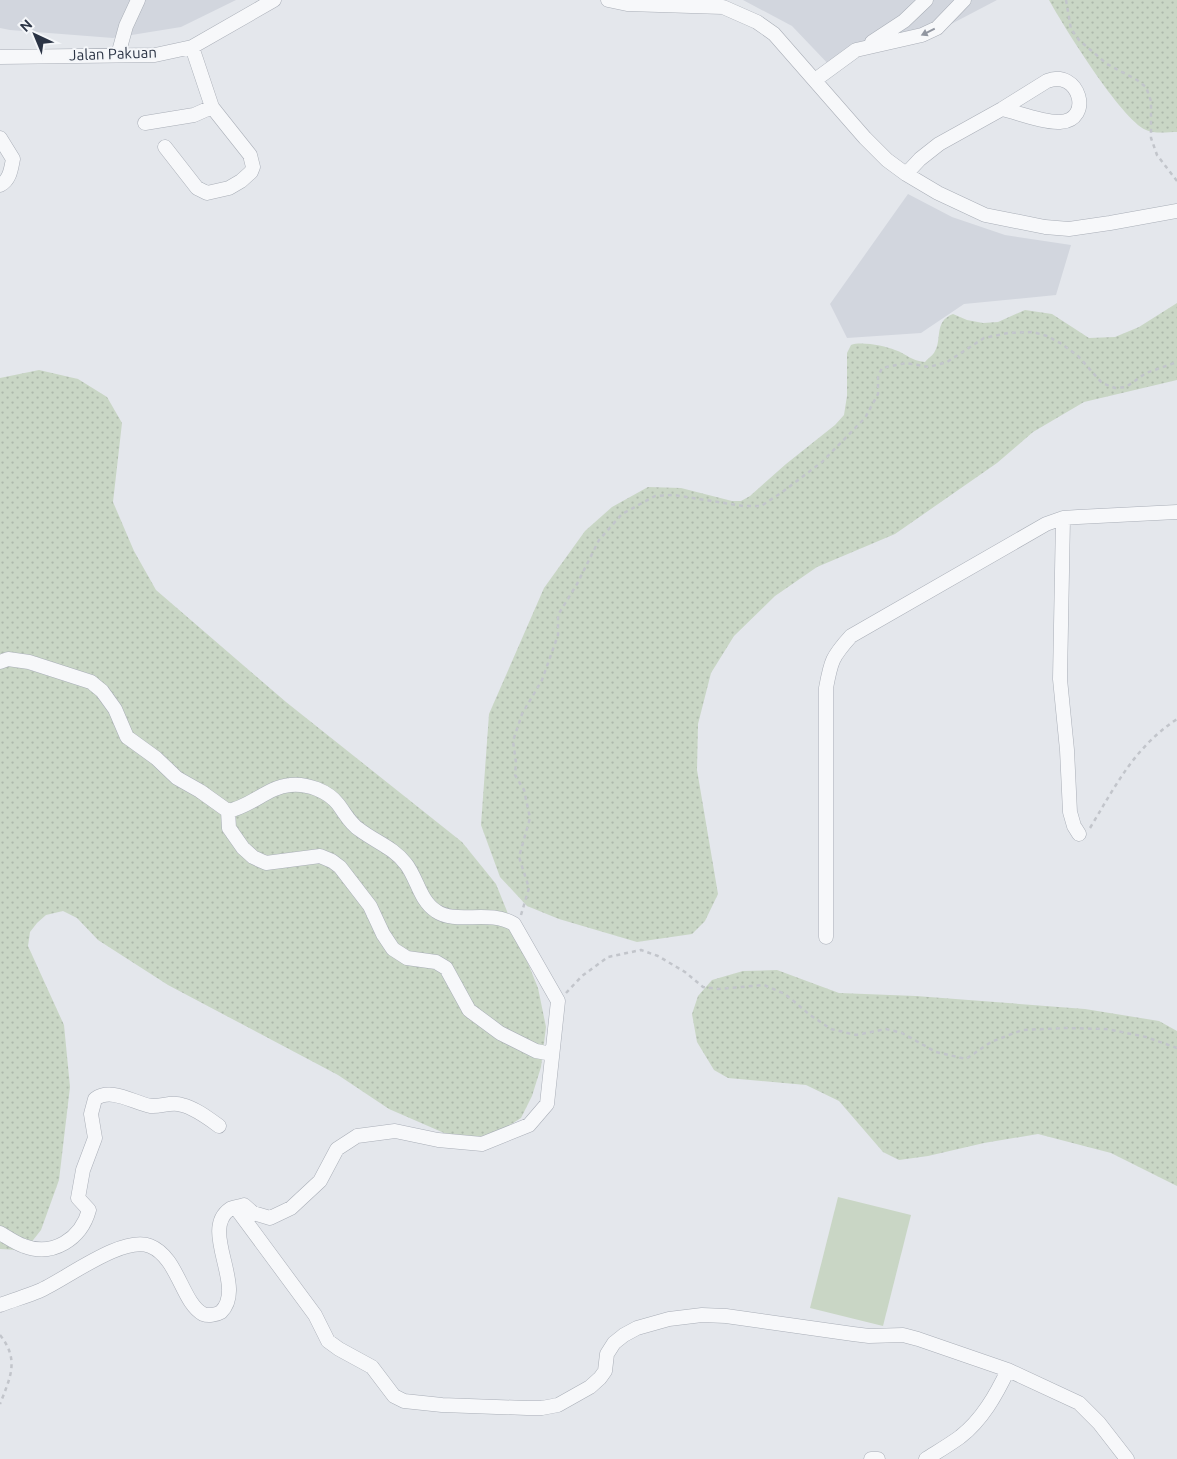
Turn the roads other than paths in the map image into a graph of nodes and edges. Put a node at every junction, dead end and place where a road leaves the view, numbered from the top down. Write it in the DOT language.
graph roads {
  1 [pos="138,0"];
  2 [pos="274,0"];
  3 [pos="608,0"];
  4 [pos="926,0"];
  5 [pos="964,0"];
  6 [pos="626,2"];
  7 [pos="192,47"];
  8 [pos="865,47"];
  9 [pos="118,55"];
  10 [pos="0,57"];
  11 [pos="815,80"];
  12 [pos="212,107"];
  13 [pos="1002,109"];
  14 [pos="145,123"];
  15 [pos="0,138"];
  16 [pos="165,147"];
  17 [pos="906,174"];
  18 [pos="0,185"];
  19 [pos="1173,211"];
  20 [pos="1177,512"];
  21 [pos="1063,518"];
  22 [pos="0,662"];
  23 [pos="228,811"];
  24 [pos="1079,834"];
  25 [pos="826,936"];
  26 [pos="552,1054"];
  27 [pos="219,1126"];
  28 [pos="236,1208"];
  29 [pos="0,1233"];
  30 [pos="0,1305"];
  31 [pos="1008,1370"];
  32 [pos="871,1459"];
  33 [pos="878,1459"];
  34 [pos="926,1459"];
  35 [pos="1127,1459"];
  1 -- 9 [label="street"];
  2 -- 7 [label="street, Jalan Pakuan"];
  3 -- 6 [label="street"];
  4 -- 8 [label="street"];
  5 -- 8 [label="street, one-way"];
  6 -- 11 [label="street"];
  7 -- 9 [label="street, Jalan Pakuan"];
  7 -- 12 [label="street"];
  8 -- 11 [label="street"];
  9 -- 10 [label="street, Jalan Pakuan"];
  11 -- 17 [label="street"];
  12 -- 14 [label="street"];
  12 -- 16 [label="street"];
  13 -- 13 [label="street"];
  13 -- 17 [label="street"];
  15 -- 18 [label="street"];
  17 -- 19 [label="street"];
  20 -- 21 [label="street"];
  21 -- 24 [label="street"];
  21 -- 25 [label="street"];
  22 -- 23 [label="street"];
  23 -- 26 [label="street"];
  23 -- 26 [label="street"];
  26 -- 28 [label="street"];
  27 -- 29 [label="street"];
  28 -- 30 [label="street"];
  28 -- 31 [label="street"];
  31 -- 34 [label="street"];
  31 -- 35 [label="street"];
  32 -- 33 [label="street"];
}
